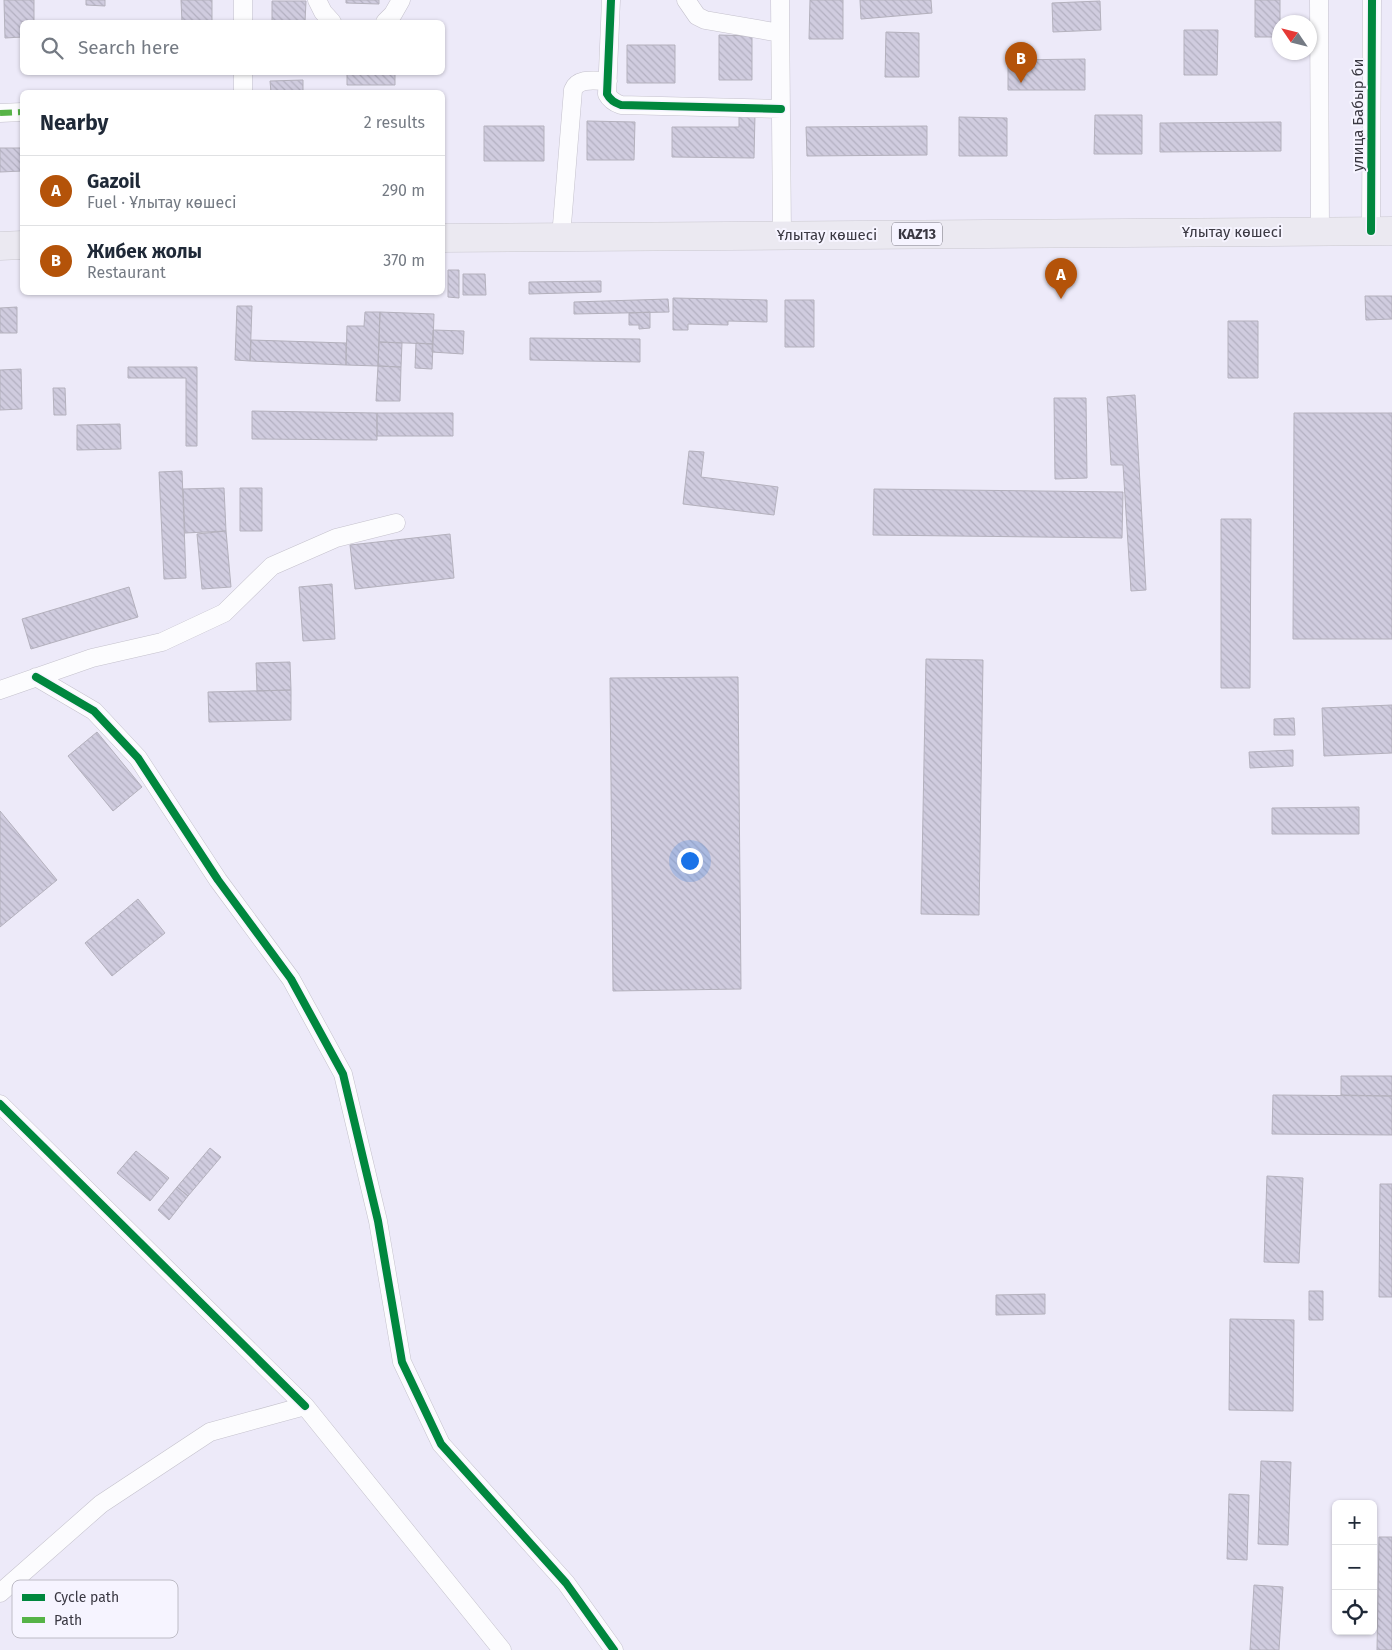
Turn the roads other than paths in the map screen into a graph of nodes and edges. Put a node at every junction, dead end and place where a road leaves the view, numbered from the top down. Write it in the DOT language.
graph roads {
  1 [pos="243,0"];
  2 [pos="318,0"];
  3 [pos="401,0"];
  4 [pos="611,0"];
  5 [pos="686,0"];
  6 [pos="780,0"];
  7 [pos="1319,0"];
  8 [pos="1372,0"];
  9 [pos="243,20"];
  10 [pos="330,20"];
  11 [pos="387,20"];
  12 [pos="780,33"];
  13 [pos="243,75"];
  14 [pos="608,81"];
  15 [pos="243,90"];
  16 [pos="781,109"];
  17 [pos="20,112"];
  18 [pos="0,113"];
  19 [pos="1320,231"];
  20 [pos="1382,231"];
  21 [pos="782,235"];
  22 [pos="561,237"];
  23 [pos="445,238"];
  24 [pos="20,245"];
  25 [pos="0,246"];
  26 [pos="396,523"];
  27 [pos="36,677"];
  28 [pos="0,690"];
  29 [pos="0,1104"];
  30 [pos="305,1406"];
  31 [pos="14,1580"];
  32 [pos="12,1582"];
  33 [pos="0,1592"];
  34 [pos="502,1650"];
  35 [pos="614,1650"];
  1 -- 9 [label="street"];
  2 -- 10 [label="street"];
  3 -- 11 [label="street"];
  4 -- 14 [label="street"];
  5 -- 12 [label="street"];
  6 -- 12 [label="street"];
  7 -- 19 [label="street"];
  8 -- 20 [label="street, улица Бабыр би"];
  12 -- 16 [label="street"];
  13 -- 15 [label="street"];
  14 -- 16 [label="street"];
  14 -- 22 [label="street"];
  16 -- 21 [label="street"];
  17 -- 18 [label="street"];
  19 -- 20 [label="main road, Ұлытау көшесі / KAZ13"];
  19 -- 21 [label="main road, Ұлытау көшесі / KAZ13"];
  21 -- 22 [label="main road, Ұлытау көшесі / KAZ13"];
  22 -- 23 [label="main road, Ұлытау көшесі / KAZ13"];
  24 -- 25 [label="main road"];
  26 -- 27 [label="street"];
  27 -- 28 [label="street"];
  27 -- 35 [label="street"];
  29 -- 30 [label="street"];
  30 -- 31 [label="street"];
  30 -- 34 [label="street"];
  32 -- 33 [label="street"];
}
